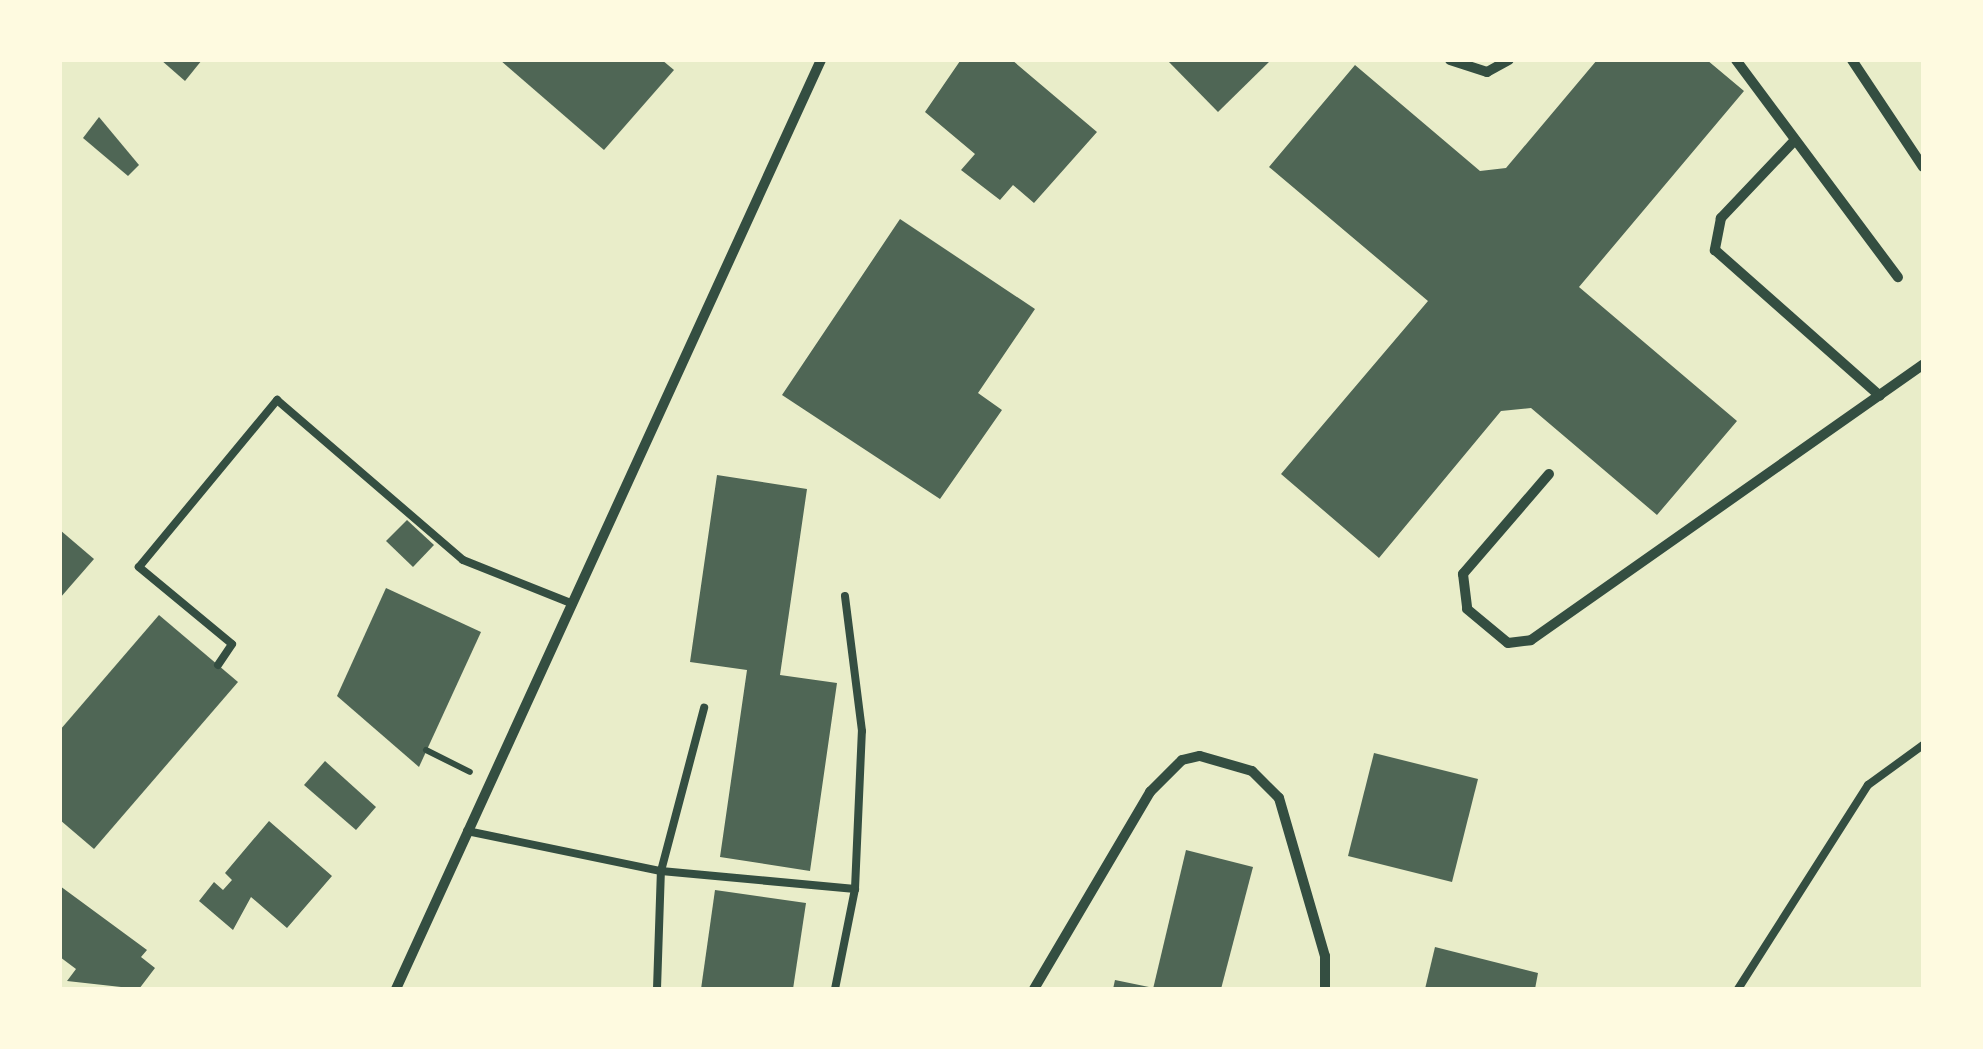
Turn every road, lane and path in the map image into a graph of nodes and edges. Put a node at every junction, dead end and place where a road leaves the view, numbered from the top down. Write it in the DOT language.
graph roads {
  1 [pos="821,60"];
  2 [pos="1450,60"];
  3 [pos="1509,60"];
  4 [pos="1736,60"];
  5 [pos="1852,60"];
  6 [pos="1795,140"];
  7 [pos="1923,167"];
  8 [pos="1898,277"];
  9 [pos="1923,364"];
  10 [pos="1880,396"];
  11 [pos="1550,474"];
  12 [pos="845,596"];
  13 [pos="572,604"];
  14 [pos="218,665"];
  15 [pos="704,708"];
  16 [pos="1923,745"];
  17 [pos="426,750"];
  18 [pos="490,782"];
  19 [pos="467,831"];
  20 [pos="661,871"];
  21 [pos="855,889"];
  22 [pos="396,989"];
  23 [pos="656,989"];
  24 [pos="835,989"];
  25 [pos="1034,989"];
  26 [pos="1326,989"];
  27 [pos="1738,989"];
  1 -- 13 [label="street"];
  2 -- 3 [label="street"];
  4 -- 6 [label="street"];
  5 -- 7 [label="street"];
  6 -- 8 [label="street"];
  6 -- 10 [label="street"];
  9 -- 10 [label="street"];
  10 -- 11 [label="street"];
  12 -- 21 [label="lane"];
  13 -- 14 [label="lane"];
  13 -- 18 [label="street"];
  15 -- 20 [label="lane"];
  16 -- 27 [label="lane"];
  17 -- 18 [label="path"];
  18 -- 19 [label="street"];
  19 -- 20 [label="lane"];
  19 -- 22 [label="street"];
  20 -- 21 [label="lane"];
  20 -- 23 [label="lane"];
  21 -- 24 [label="lane"];
  25 -- 26 [label="street"];
}
